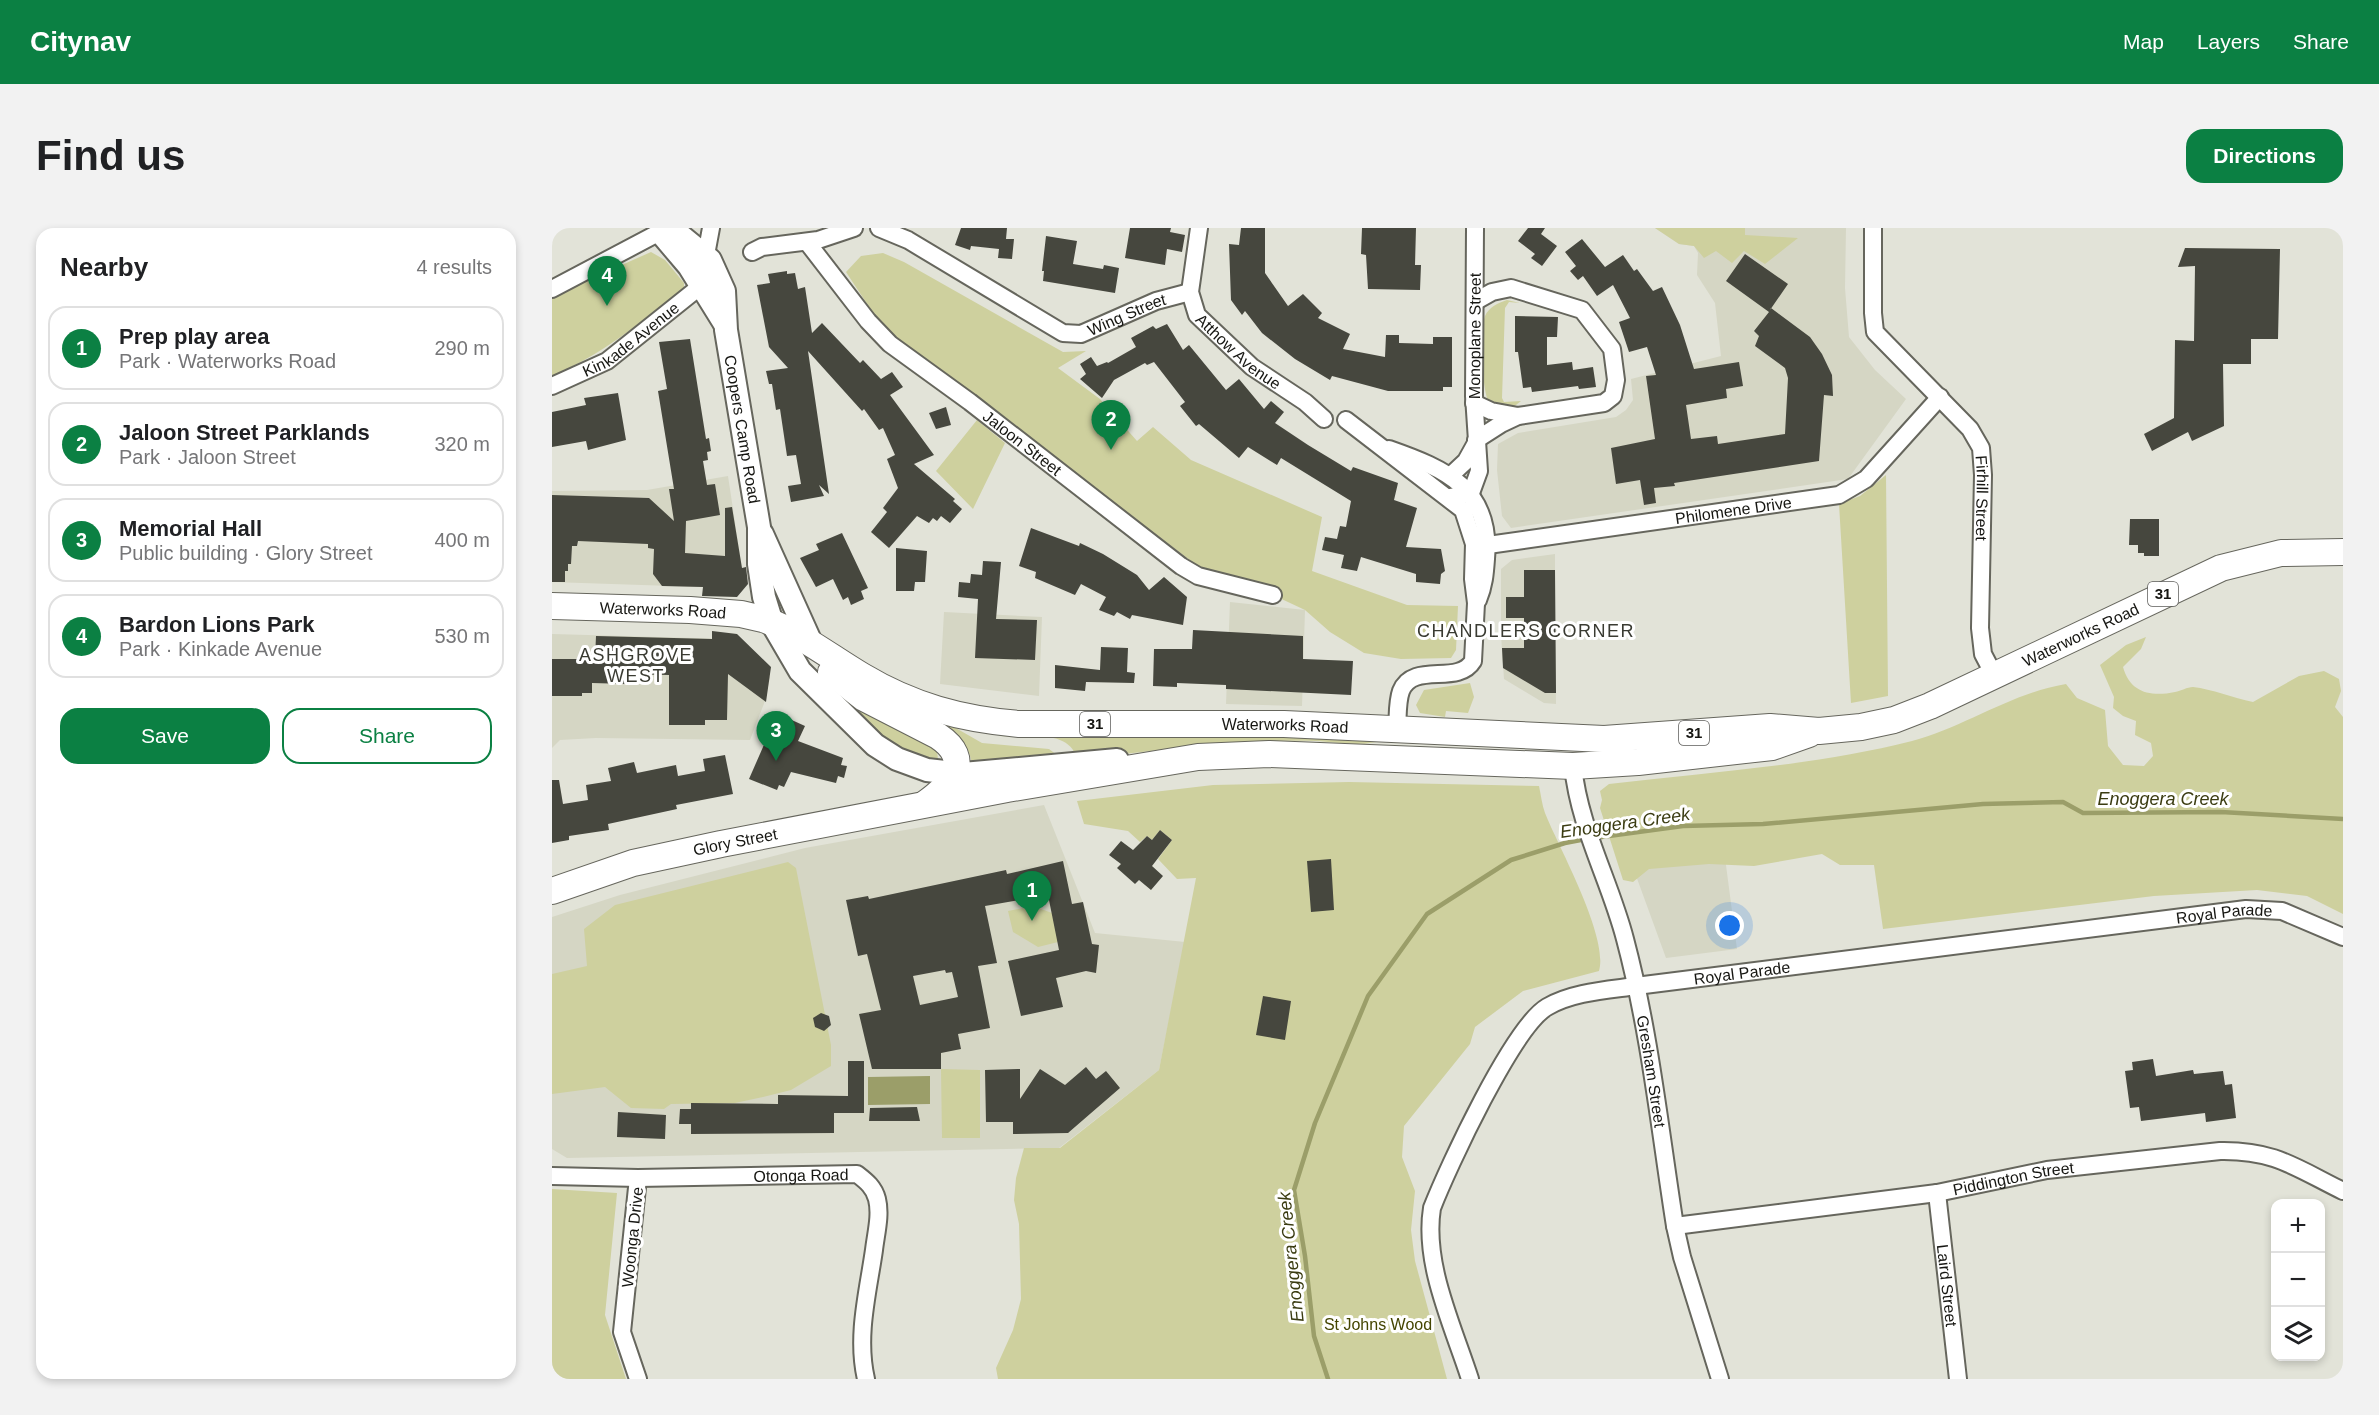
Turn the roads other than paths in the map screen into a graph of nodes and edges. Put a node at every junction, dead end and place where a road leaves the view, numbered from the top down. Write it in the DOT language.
graph roads {
  1 [pos="711,228"];
  2 [pos="854,228"];
  3 [pos="879,228"];
  4 [pos="1199,228"];
  5 [pos="1475,228"];
  6 [pos="1873,228"];
  7 [pos="674,231"];
  8 [pos="807,242"];
  9 [pos="752,252"];
  10 [pos="698,261"];
  11 [pos="711,282"];
  12 [pos="552,289"];
  13 [pos="1190,292"];
  14 [pos="1476,301"];
  15 [pos="552,386"];
  16 [pos="1940,397"];
  17 [pos="1474,404"];
  18 [pos="1518,416"];
  19 [pos="1324,419"];
  20 [pos="1346,420"];
  21 [pos="1476,442"];
  22 [pos="1378,445"];
  23 [pos="1450,476"];
  24 [pos="1471,493"];
  25 [pos="1450,497"];
  26 [pos="759,527"];
  27 [pos="1480,546"];
  28 [pos="2343,552"];
  29 [pos="1273,595"];
  30 [pos="552,606"];
  31 [pos="772,623"];
  32 [pos="812,645"];
  33 [pos="1994,675"];
  34 [pos="1397,729"];
  35 [pos="1819,731"];
  36 [pos="1569,738"];
  37 [pos="1223,754"];
  38 [pos="1396,758"];
  39 [pos="1573,766"];
  40 [pos="954,774"];
  41 [pos="922,806"];
  42 [pos="552,891"];
  43 [pos="2343,937"];
  44 [pos="1636,986"];
  45 [pos="552,1176"];
  46 [pos="638,1178"];
  47 [pos="2343,1191"];
  48 [pos="1938,1193"];
  49 [pos="1676,1226"];
  50 [pos="639,1379"];
  51 [pos="866,1379"];
  52 [pos="1470,1379"];
  53 [pos="1720,1379"];
  54 [pos="1958,1379"];
  1 -- 10 [label="street"];
  2 -- 8 [label="street"];
  3 -- 13 [label="street, Wing Street"];
  4 -- 13 [label="street, Atthow Avenue"];
  5 -- 14 [label="street, Monoplane Street"];
  6 -- 16 [label="street, Firhill Street"];
  7 -- 10 [label="main road, Coopers Camp Road"];
  7 -- 12 [label="street"];
  8 -- 9 [label="street"];
  8 -- 29 [label="street, Jaloon Street"];
  10 -- 11 [label="main road, Coopers Camp Road"];
  11 -- 15 [label="street, Kinkade Avenue"];
  11 -- 26 [label="main road, Coopers Camp Road"];
  13 -- 19 [label="street, Atthow Avenue"];
  14 -- 17 [label="street, Monoplane Street"];
  14 -- 18 [label="street"];
  16 -- 27 [label="street, Philomene Drive"];
  16 -- 33 [label="street, Firhill Street"];
  17 -- 18 [label="street"];
  17 -- 21 [label="street, Monoplane Street"];
  18 -- 21 [label="street"];
  20 -- 22 [label="street"];
  21 -- 23 [label="street"];
  21 -- 24 [label="street, Monoplane Street"];
  22 -- 23 [label="street"];
  22 -- 25 [label="street"];
  23 -- 24 [label="street"];
  23 -- 25 [label="street"];
  24 -- 25 [label="street"];
  24 -- 27 [label="street"];
  25 -- 27 [label="street"];
  26 -- 31 [label="main road, Coopers Camp Road"];
  26 -- 32 [label="main road, Coopers Camp Road"];
  27 -- 34 [label="street"];
  28 -- 33 [label="main road, Waterworks Road / 31"];
  30 -- 31 [label="main road, Waterworks Road / 31"];
  31 -- 32 [label="main road, Waterworks Road / 31"];
  31 -- 40 [label="main road, Waterworks Road"];
  32 -- 34 [label="main road, Waterworks Road / 31"];
  32 -- 40 [label="main road"];
  33 -- 35 [label="main road, Waterworks Road / 31"];
  34 -- 36 [label="main road, Waterworks Road / 31"];
  34 -- 38 [label="main road"];
  35 -- 36 [label="main road, Waterworks Road / 31"];
  35 -- 39 [label="main road, Waterworks Road / 31"];
  36 -- 39 [label="main road"];
  37 -- 38 [label="main road, Waterworks Road / 31"];
  37 -- 40 [label="main road, Waterworks Road"];
  37 -- 41 [label="main road, Waterworks Road / 31"];
  38 -- 39 [label="main road, Waterworks Road / 31"];
  39 -- 44 [label="street, Gresham Street"];
  40 -- 41 [label="main road"];
  41 -- 42 [label="main road, Glory Street / 31"];
  43 -- 44 [label="street, Royal Parade"];
  44 -- 49 [label="street, Gresham Street"];
  44 -- 52 [label="street, Royal Parade"];
  45 -- 46 [label="street, Woonga Drive"];
  46 -- 50 [label="street, Woonga Drive"];
  46 -- 51 [label="street, Otonga Road"];
  47 -- 48 [label="street, Piddington Street"];
  48 -- 49 [label="street, Piddington Street"];
  48 -- 54 [label="street, Laird Street"];
  49 -- 53 [label="street, Gresham Street"];
}
